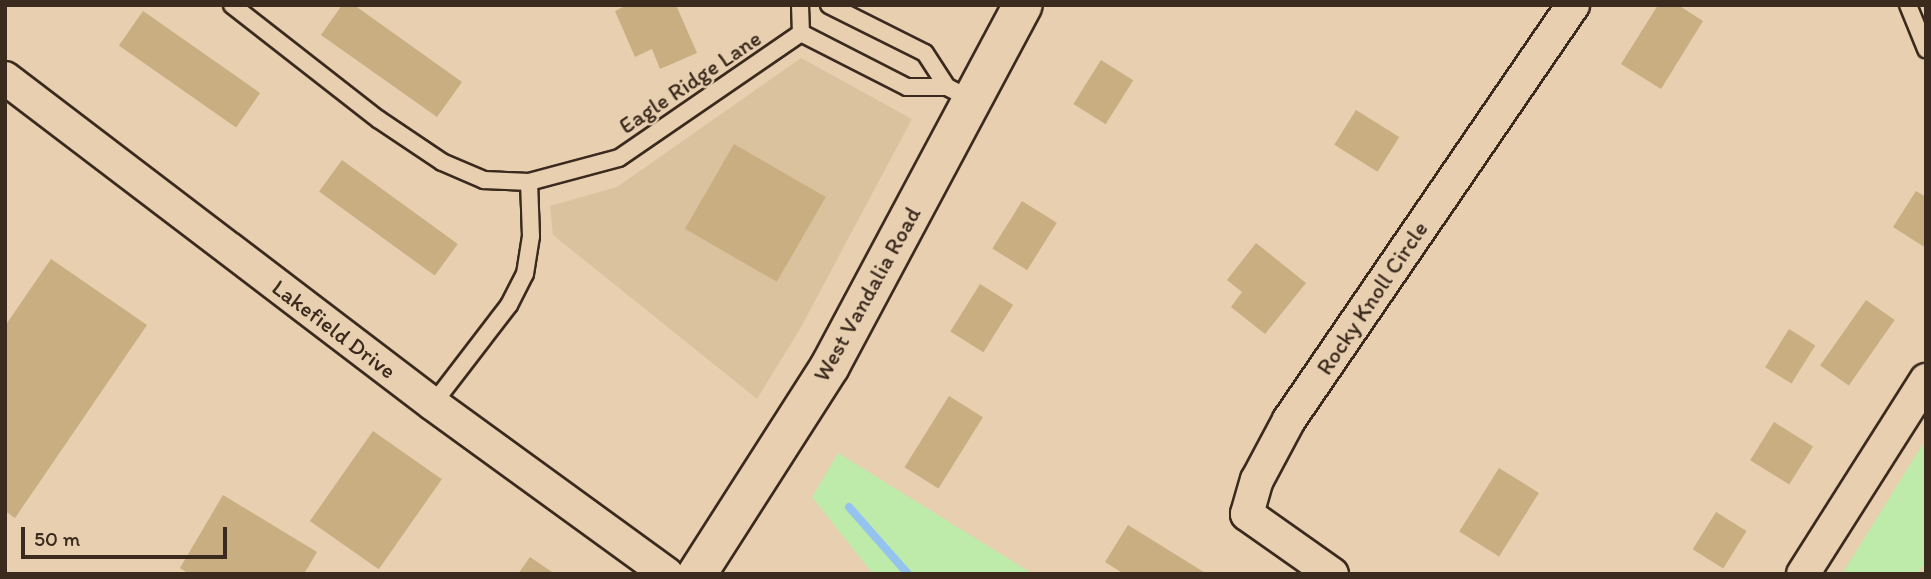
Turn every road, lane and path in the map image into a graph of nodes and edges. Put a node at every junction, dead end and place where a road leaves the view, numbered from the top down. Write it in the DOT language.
graph roads {
  1 [pos="232,5"];
  2 [pos="800,5"];
  3 [pos="829,5"];
  4 [pos="1023,5"];
  5 [pos="1573,5"];
  6 [pos="1908,5"];
  7 [pos="801,33"];
  8 [pos="1926,49"];
  9 [pos="5,78"];
  10 [pos="960,94"];
  11 [pos="529,181"];
  12 [pos="1926,380"];
  13 [pos="433,404"];
  14 [pos="667,574"];
  15 [pos="697,574"];
  16 [pos="1332,574"];
  17 [pos="1803,574"];
  1 -- 11 [label="lane, Eagle Ridge Lane"];
  2 -- 7 [label="lane"];
  3 -- 10 [label="lane"];
  4 -- 10 [label="main road, West Vandalia Road"];
  5 -- 16 [label="street, Rocky Knoll Circle"];
  6 -- 8 [label="lane"];
  7 -- 10 [label="lane"];
  7 -- 11 [label="lane, Eagle Ridge Lane"];
  9 -- 13 [label="street, Lakefield Drive"];
  10 -- 15 [label="main road, West Vandalia Road"];
  11 -- 13 [label="lane"];
  12 -- 17 [label="street"];
  13 -- 14 [label="street, Lakefield Drive"];
}
